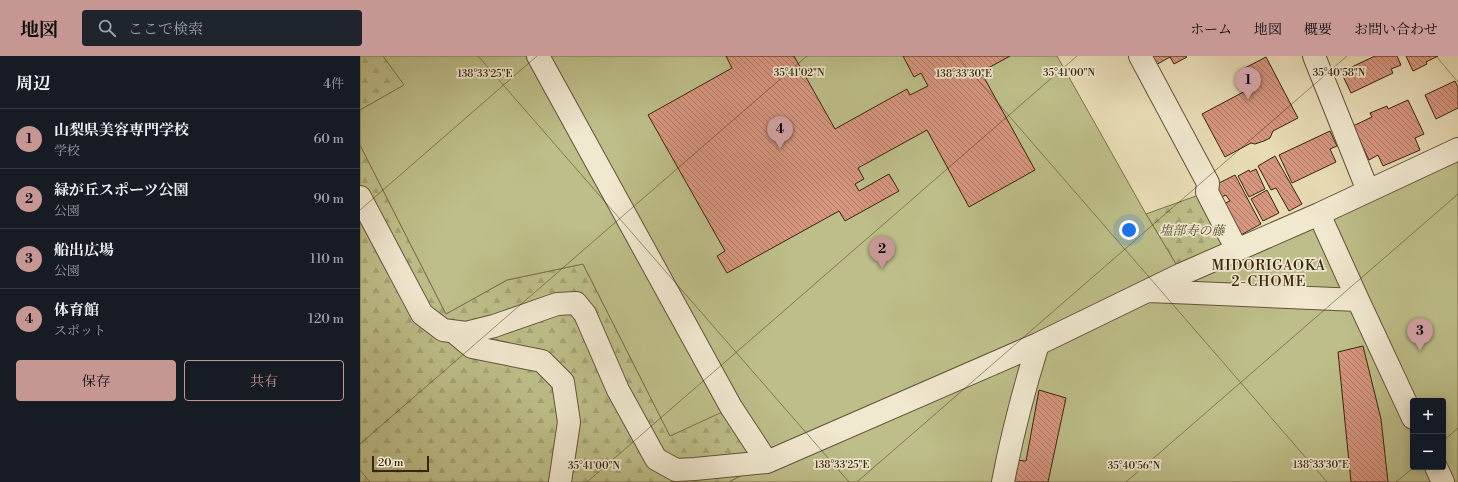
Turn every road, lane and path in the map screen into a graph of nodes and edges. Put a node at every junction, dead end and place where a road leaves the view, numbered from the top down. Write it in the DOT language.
graph roads {
  1 [pos="538,56"];
  2 [pos="1140,56"];
  3 [pos="1314,56"];
  4 [pos="1458,149"];
  5 [pos="1368,191"];
  6 [pos="360,197"];
  7 [pos="1319,214"];
  8 [pos="1237,250"];
  9 [pos="1148,291"];
  10 [pos="1358,300"];
  11 [pos="454,332"];
  12 [pos="1038,344"];
  13 [pos="1410,412"];
  14 [pos="767,462"];
  15 [pos="1437,470"];
  16 [pos="560,482"];
  17 [pos="1003,482"];
  18 [pos="1443,482"];
  1 -- 14 [label="street"];
  2 -- 8 [label="street"];
  3 -- 5 [label="street"];
  4 -- 5 [label="street"];
  5 -- 7 [label="street"];
  6 -- 11 [label="street"];
  7 -- 8 [label="street"];
  7 -- 10 [label="street"];
  8 -- 9 [label="street"];
  9 -- 10 [label="street"];
  9 -- 12 [label="street"];
  10 -- 13 [label="street"];
  11 -- 14 [label="street"];
  11 -- 16 [label="street"];
  12 -- 14 [label="street"];
  12 -- 17 [label="street"];
  15 -- 18 [label="street"];
}
